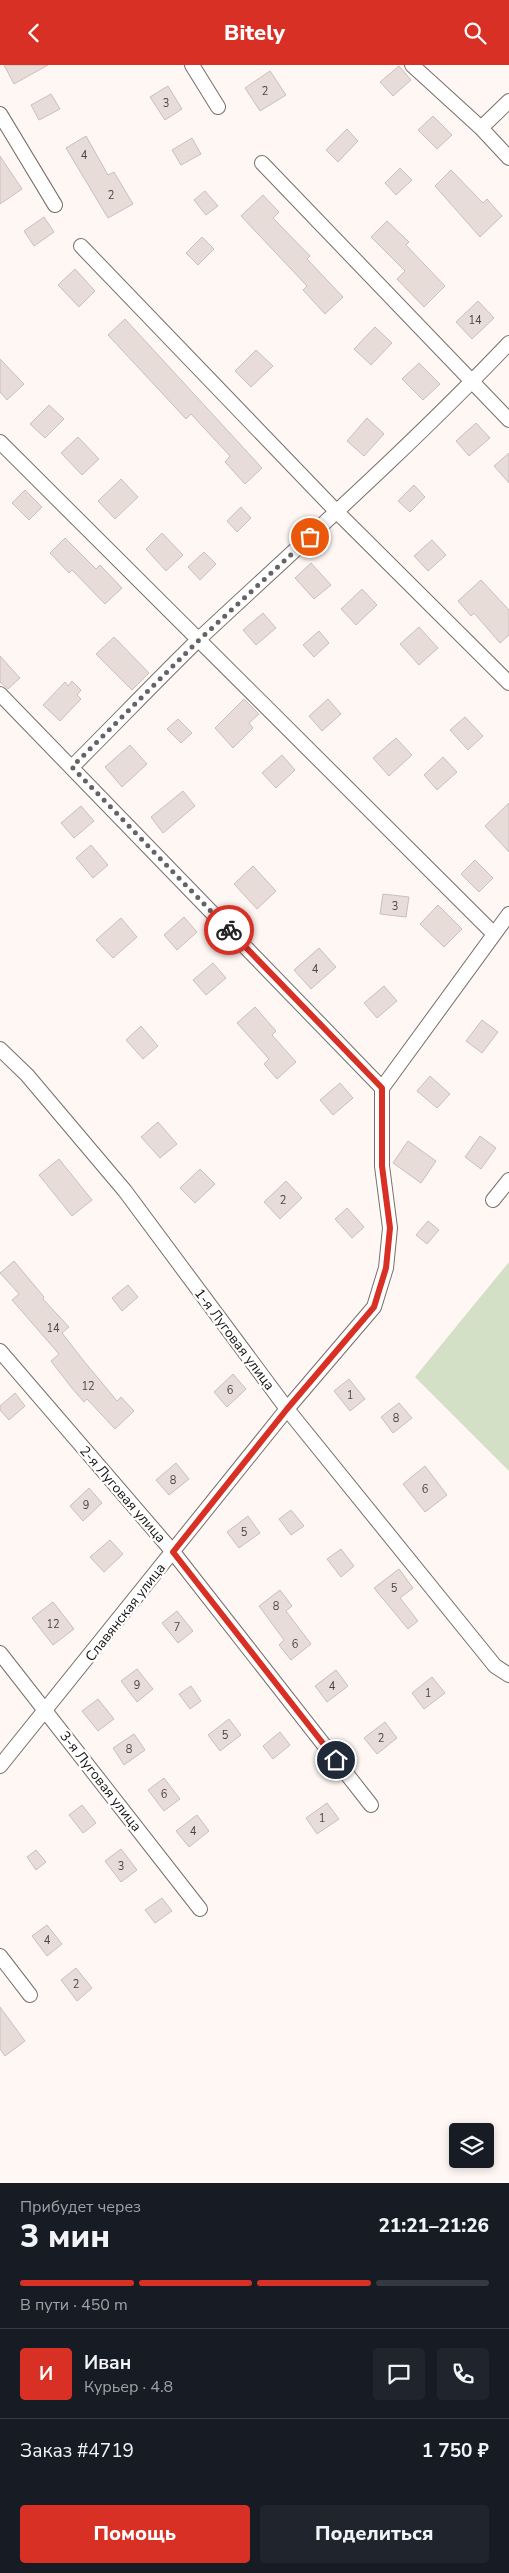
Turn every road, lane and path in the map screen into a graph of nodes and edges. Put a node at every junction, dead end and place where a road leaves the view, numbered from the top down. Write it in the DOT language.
graph roads {
  1 [pos="192,65"];
  2 [pos="412,65"];
  3 [pos="509,101"];
  4 [pos="218,107"];
  5 [pos="0,114"];
  6 [pos="481,129"];
  7 [pos="509,158"];
  8 [pos="262,163"];
  9 [pos="55,205"];
  10 [pos="80,246"];
  11 [pos="509,343"];
  12 [pos="472,382"];
  13 [pos="509,420"];
  14 [pos="0,442"];
  15 [pos="337,512"];
  16 [pos="199,640"];
  17 [pos="509,683"];
  18 [pos="0,694"];
  19 [pos="72,767"];
  20 [pos="509,914"];
  21 [pos="494,934"];
  22 [pos="0,1049"];
  23 [pos="382,1088"];
  24 [pos="509,1179"];
  25 [pos="493,1200"];
  26 [pos="0,1351"];
  27 [pos="287,1409"];
  28 [pos="173,1552"];
  29 [pos="0,1653"];
  30 [pos="509,1675"];
  31 [pos="46,1711"];
  32 [pos="0,1766"];
  33 [pos="371,1805"];
  34 [pos="200,1909"];
  35 [pos="0,1956"];
  36 [pos="30,1995"];
  1 -- 4 [label="street"];
  2 -- 6 [label="street"];
  3 -- 6 [label="street"];
  5 -- 9 [label="street"];
  6 -- 7 [label="street"];
  8 -- 12 [label="street"];
  10 -- 15 [label="street"];
  11 -- 12 [label="street"];
  12 -- 13 [label="street"];
  12 -- 15 [label="street"];
  14 -- 16 [label="street"];
  15 -- 16 [label="street"];
  15 -- 17 [label="street"];
  16 -- 19 [label="street"];
  16 -- 21 [label="street"];
  18 -- 19 [label="street"];
  19 -- 23 [label="street"];
  20 -- 21 [label="street"];
  21 -- 23 [label="street"];
  22 -- 27 [label="street, 1-я Луговая улица"];
  23 -- 27 [label="street, Славянская улица"];
  24 -- 25 [label="street"];
  26 -- 28 [label="street, 2-я Луговая улица"];
  27 -- 28 [label="street, Славянская улица"];
  27 -- 30 [label="street, 1-я Луговая улица"];
  28 -- 31 [label="street, Славянская улица"];
  28 -- 33 [label="street, 2-я Луговая улица"];
  29 -- 31 [label="street, 3-я Луговая улица"];
  31 -- 32 [label="street, Славянская улица"];
  31 -- 34 [label="street, 3-я Луговая улица"];
  35 -- 36 [label="street"];
}
